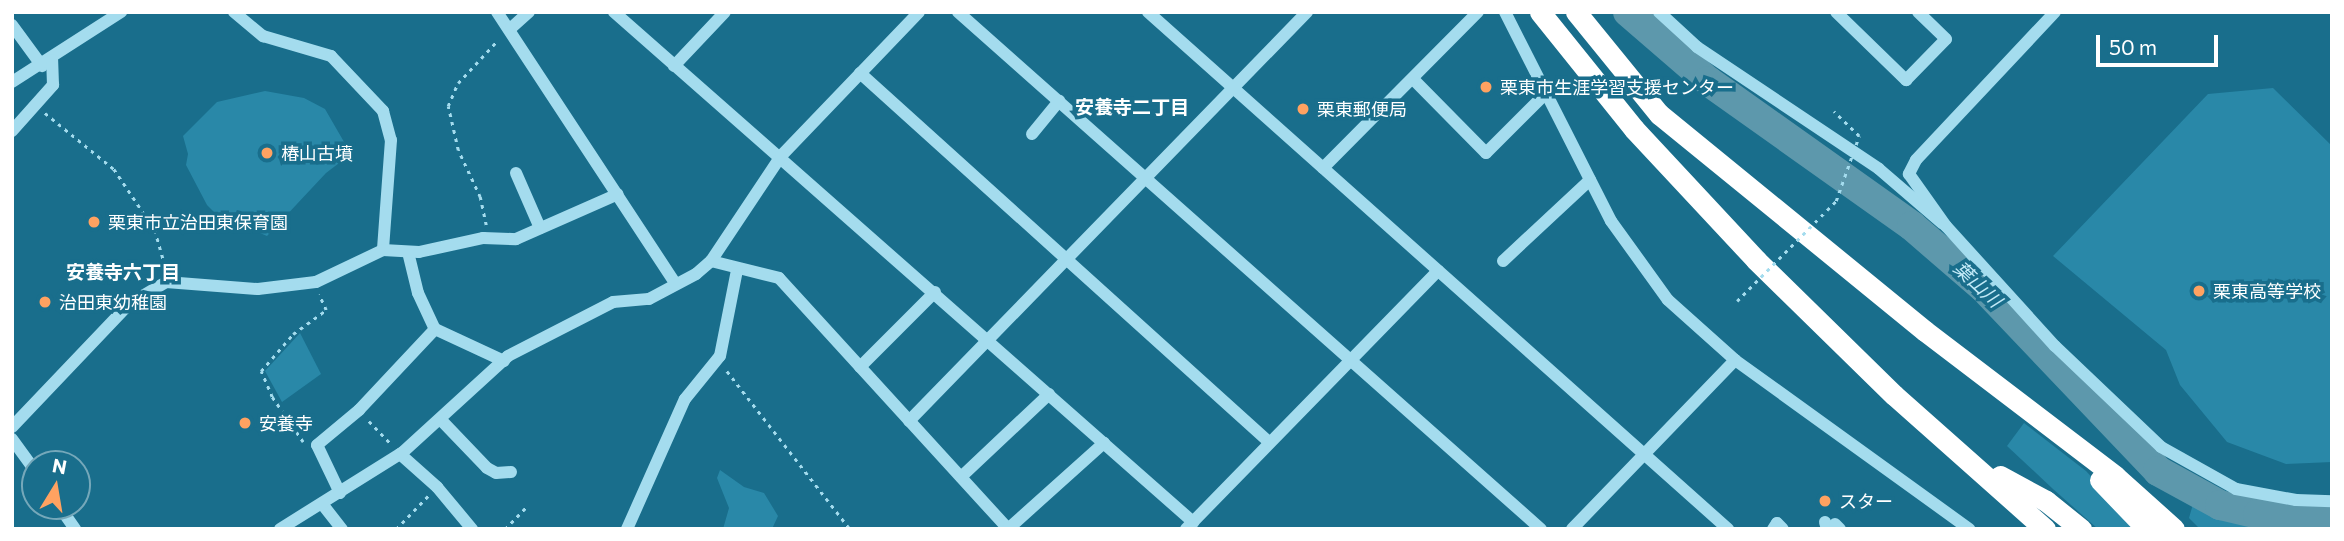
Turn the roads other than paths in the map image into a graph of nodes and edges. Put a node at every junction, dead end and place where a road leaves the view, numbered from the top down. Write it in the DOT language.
graph roads {
  1 [pos="234,12"];
  2 [pos="498,12"];
  3 [pos="529,12"];
  4 [pos="614,12"];
  5 [pos="725,12"];
  6 [pos="919,12"];
  7 [pos="958,12"];
  8 [pos="1148,12"];
  9 [pos="1307,12"];
  10 [pos="1478,12"];
  11 [pos="1505,12"];
  12 [pos="1541,12"];
  13 [pos="1576,12"];
  14 [pos="1659,12"];
  15 [pos="1836,12"];
  16 [pos="1918,12"];
  17 [pos="2035,12"];
  18 [pos="2055,12"];
  19 [pos="117,14"];
  20 [pos="2045,22"];
  21 [pos="12,25"];
  22 [pos="511,28"];
  23 [pos="47,63"];
  24 [pos="674,66"];
  25 [pos="860,74"];
  26 [pos="1413,79"];
  27 [pos="12,82"];
  28 [pos="1233,88"];
  29 [pos="1546,93"];
  30 [pos="1059,101"];
  31 [pos="12,131"];
  32 [pos="1032,134"];
  33 [pos="781,156"];
  34 [pos="1323,168"];
  35 [pos="516,173"];
  36 [pos="1146,178"];
  37 [pos="1590,180"];
  38 [pos="618,194"];
  39 [pos="547,226"];
  40 [pos="1946,226"];
  41 [pos="383,250"];
  42 [pos="408,252"];
  43 [pos="1067,259"];
  44 [pos="711,261"];
  45 [pos="1503,261"];
  46 [pos="737,270"];
  47 [pos="1438,271"];
  48 [pos="675,283"];
  49 [pos="935,292"];
  50 [pos="435,330"];
  51 [pos="987,339"];
  52 [pos="1353,360"];
  53 [pos="1735,360"];
  54 [pos="504,361"];
  55 [pos="860,366"];
  56 [pos="1049,394"];
  57 [pos="441,420"];
  58 [pos="909,421"];
  59 [pos="12,427"];
  60 [pos="2049,429"];
  61 [pos="1269,442"];
  62 [pos="1104,443"];
  63 [pos="400,454"];
  64 [pos="1645,456"];
  65 [pos="1970,460"];
  66 [pos="512,472"];
  67 [pos="961,477"];
  68 [pos="340,493"];
  69 [pos="2332,501"];
  70 [pos="323,505"];
  71 [pos="1190,525"];
  72 [pos="1961,526"];
  73 [pos="280,529"];
  74 [pos="342,529"];
  75 [pos="472,529"];
  76 [pos="627,529"];
  77 [pos="1008,529"];
  78 [pos="1541,529"];
  79 [pos="1572,529"];
  80 [pos="1728,529"];
  81 [pos="1773,529"];
  82 [pos="1783,529"];
  83 [pos="2045,529"];
  84 [pos="2081,529"];
  85 [pos="2147,529"];
  86 [pos="2174,529"];
  1 -- 41 [label="street"];
  2 -- 22 [label="street"];
  3 -- 22 [label="street"];
  4 -- 24 [label="street"];
  5 -- 24 [label="street"];
  6 -- 25 [label="street"];
  7 -- 30 [label="street"];
  8 -- 28 [label="street"];
  9 -- 28 [label="street"];
  10 -- 26 [label="street"];
  11 -- 29 [label="street"];
  12 -- 65 [label="highway"];
  13 -- 60 [label="highway"];
  14 -- 40 [label="street"];
  15 -- 16 [label="street"];
  17 -- 20 [label="street"];
  18 -- 20 [label="street"];
  19 -- 23 [label="street"];
  20 -- 40 [label="street"];
  21 -- 23 [label="street"];
  22 -- 38 [label="street"];
  23 -- 27 [label="street"];
  23 -- 31 [label="street"];
  24 -- 33 [label="street"];
  25 -- 33 [label="street"];
  25 -- 43 [label="street"];
  26 -- 29 [label="street"];
  26 -- 34 [label="street"];
  28 -- 34 [label="street"];
  28 -- 36 [label="street"];
  29 -- 37 [label="street"];
  30 -- 32 [label="street"];
  30 -- 36 [label="street"];
  33 -- 44 [label="street"];
  33 -- 49 [label="street"];
  34 -- 47 [label="street"];
  35 -- 39 [label="street"];
  36 -- 43 [label="street"];
  36 -- 52 [label="street"];
  37 -- 45 [label="street"];
  37 -- 53 [label="street"];
  38 -- 39 [label="street"];
  38 -- 48 [label="street"];
  39 -- 42 [label="street"];
  40 -- 69 [label="street"];
  41 -- 42 [label="street"];
  41 -- 59 [label="street"];
  42 -- 50 [label="street"];
  43 -- 51 [label="street"];
  43 -- 61 [label="street"];
  44 -- 46 [label="street"];
  44 -- 48 [label="street"];
  46 -- 55 [label="street"];
  46 -- 76 [label="street"];
  47 -- 52 [label="street"];
  47 -- 64 [label="street"];
  48 -- 54 [label="street"];
  49 -- 51 [label="street"];
  49 -- 55 [label="street"];
  50 -- 54 [label="street"];
  50 -- 68 [label="street"];
  51 -- 56 [label="street"];
  51 -- 58 [label="street"];
  52 -- 61 [label="street"];
  52 -- 78 [label="street"];
  53 -- 64 [label="street"];
  53 -- 72 [label="street"];
  54 -- 57 [label="street"];
  55 -- 58 [label="street"];
  56 -- 62 [label="street"];
  56 -- 67 [label="street"];
  57 -- 63 [label="street"];
  57 -- 66 [label="street"];
  58 -- 67 [label="street"];
  60 -- 85 [label="highway"];
  60 -- 86 [label="highway"];
  61 -- 71 [label="street"];
  62 -- 71 [label="street"];
  62 -- 77 [label="street"];
  63 -- 68 [label="street"];
  63 -- 75 [label="street"];
  64 -- 79 [label="street"];
  64 -- 80 [label="street"];
  65 -- 83 [label="highway"];
  65 -- 84 [label="highway"];
  67 -- 77 [label="street"];
  68 -- 70 [label="street"];
  70 -- 73 [label="street"];
  70 -- 74 [label="street"];
  81 -- 82 [label="street"];
}
